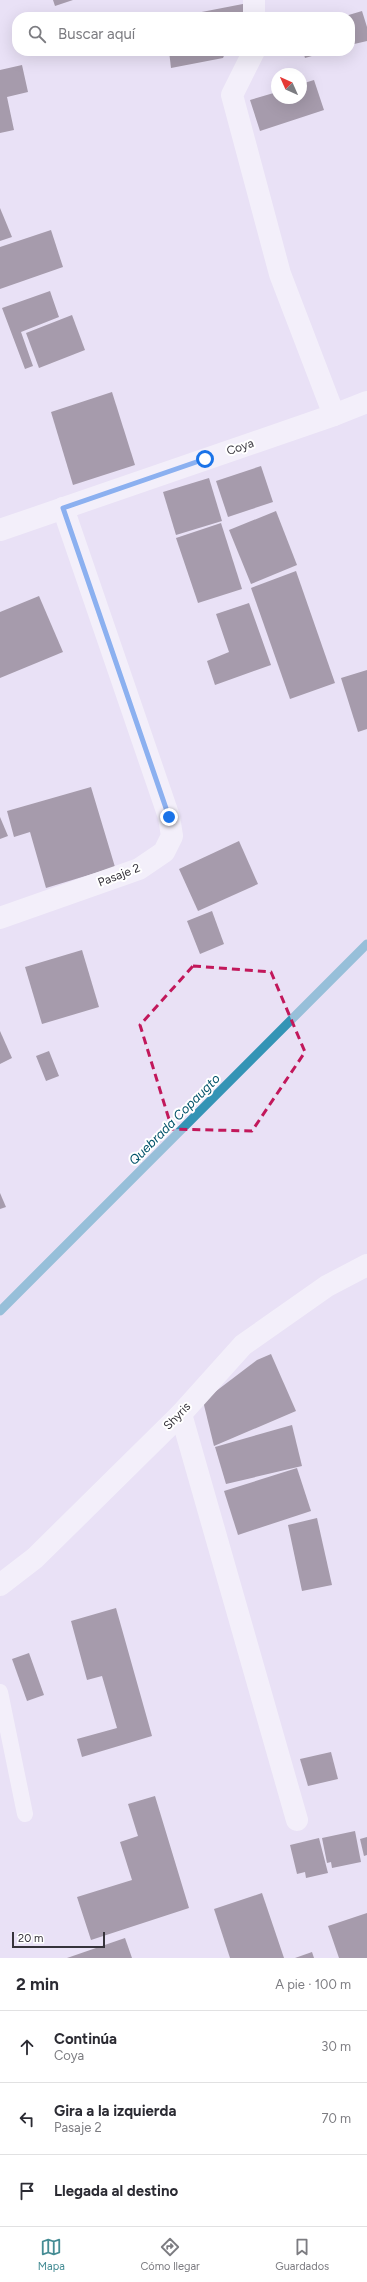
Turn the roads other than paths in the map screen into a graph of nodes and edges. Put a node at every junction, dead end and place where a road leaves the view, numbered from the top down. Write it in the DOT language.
graph roads {
  1 [pos="254,0"];
  2 [pos="254,12"];
  3 [pos="252,56"];
  4 [pos="367,402"];
  5 [pos="334,415"];
  6 [pos="63,508"];
  7 [pos="0,530"];
  8 [pos="0,918"];
  9 [pos="367,1265"];
  10 [pos="181,1414"];
  11 [pos="0,1585"];
  12 [pos="0,1692"];
  13 [pos="24,1814"];
  14 [pos="297,1820"];
  1 -- 2 [label="street"];
  3 -- 5 [label="street"];
  4 -- 5 [label="street, Coya"];
  5 -- 6 [label="street, Coya"];
  6 -- 7 [label="street, Coya"];
  6 -- 8 [label="street, Pasaje 2"];
  9 -- 10 [label="street, Shyris"];
  10 -- 11 [label="street, Shyris"];
  10 -- 14 [label="street"];
  12 -- 13 [label="lane"];
}
